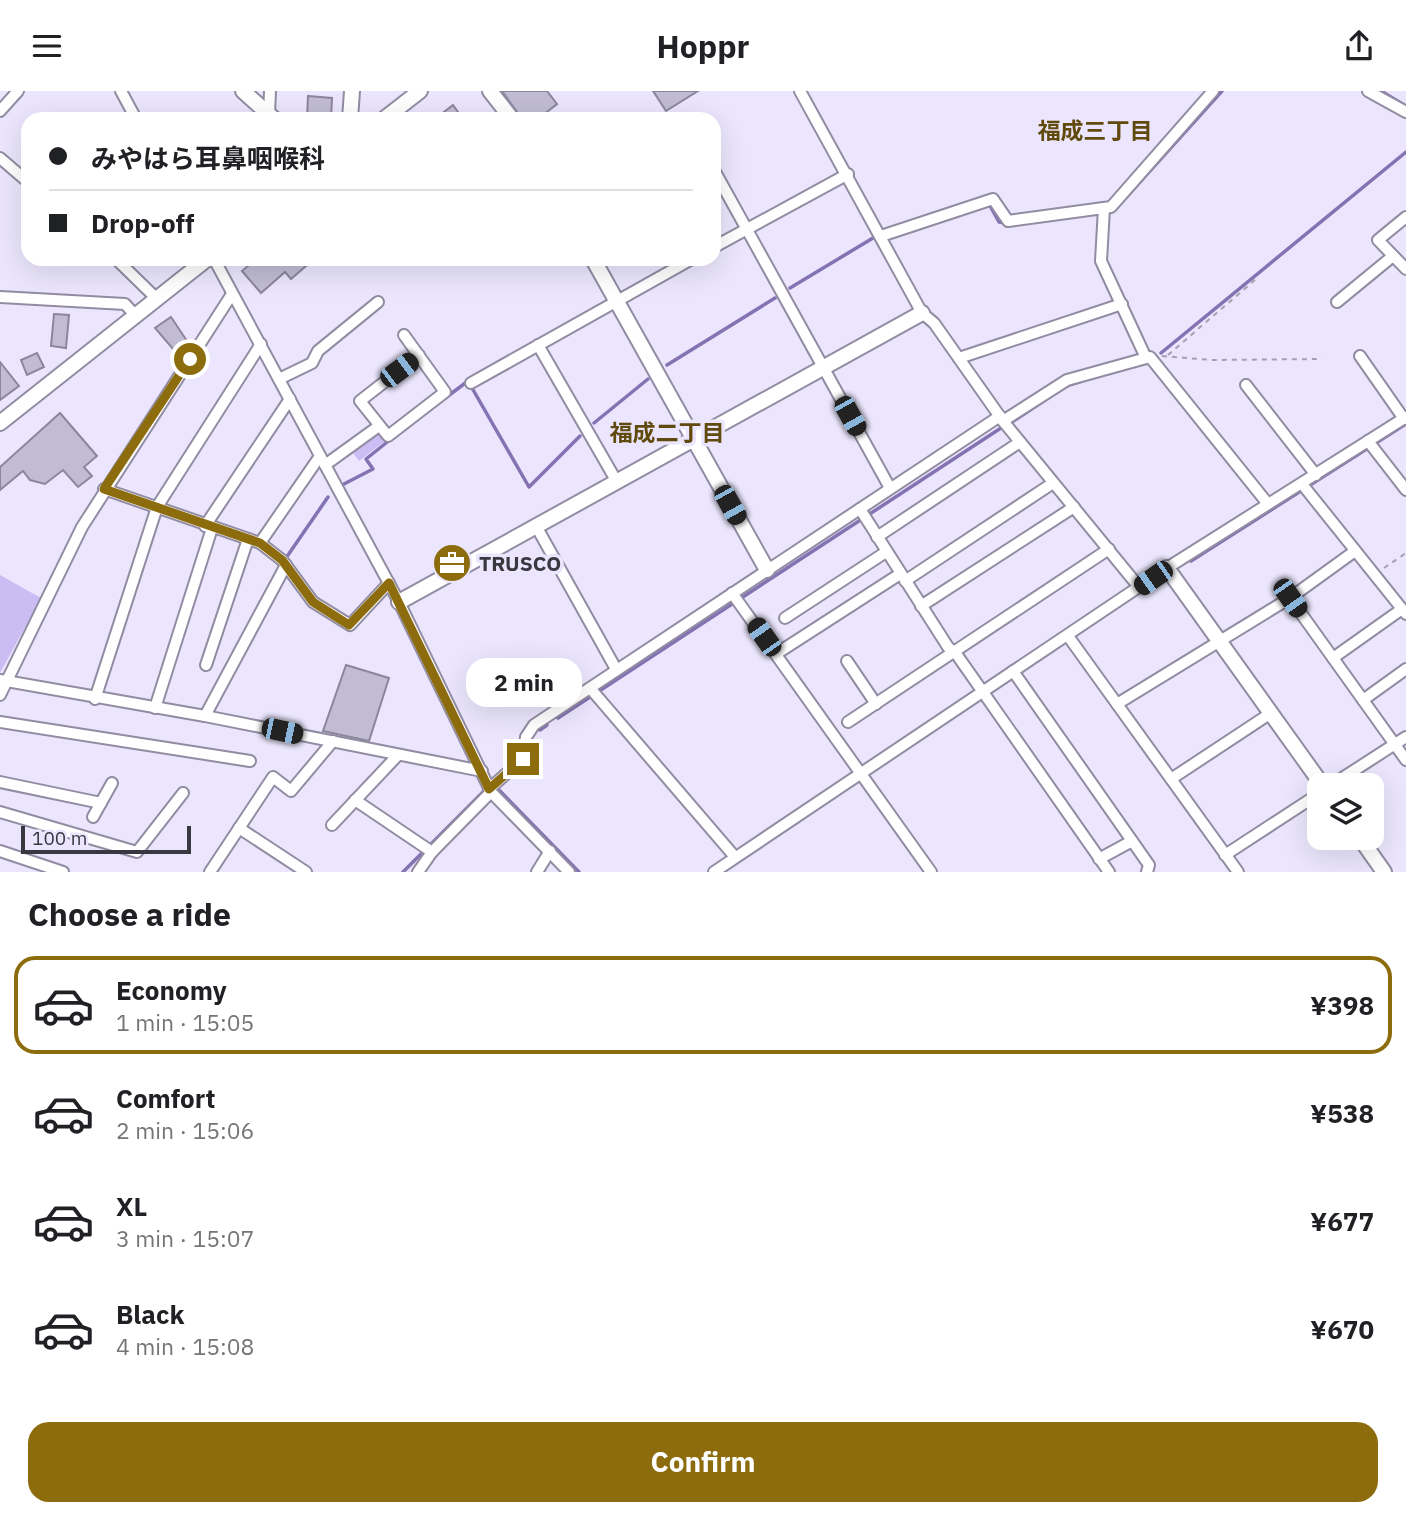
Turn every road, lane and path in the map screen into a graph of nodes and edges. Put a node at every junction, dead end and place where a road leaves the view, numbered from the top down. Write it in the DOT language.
graph roads {
  1 [pos="18,91"];
  2 [pos="121,91"];
  3 [pos="243,91"];
  4 [pos="270,91"];
  5 [pos="352,91"];
  6 [pos="420,91"];
  7 [pos="490,91"];
  8 [pos="800,91"];
  9 [pos="1213,91"];
  10 [pos="1368,91"];
  11 [pos="0,111"];
  12 [pos="132,112"];
  13 [pos="267,112"];
  14 [pos="272,112"];
  15 [pos="350,112"];
  16 [pos="393,112"];
  17 [pos="506,112"];
  18 [pos="1406,112"];
  19 [pos="0,158"];
  20 [pos="848,174"];
  21 [pos="21,176"];
  22 [pos="721,183"];
  23 [pos="1104,208"];
  24 [pos="1406,217"];
  25 [pos="747,229"];
  26 [pos="881,236"];
  27 [pos="721,243"];
  28 [pos="1393,256"];
  29 [pos="123,266"];
  30 [pos="198,266"];
  31 [pos="218,266"];
  32 [pos="597,266"];
  33 [pos="679,266"];
  34 [pos="1406,268"];
  35 [pos="1256,279"];
  36 [pos="232,294"];
  37 [pos="0,297"];
  38 [pos="156,298"];
  39 [pos="616,301"];
  40 [pos="378,302"];
  41 [pos="1337,302"];
  42 [pos="1122,304"];
  43 [pos="922,313"];
  44 [pos="135,315"];
  45 [pos="404,335"];
  46 [pos="261,344"];
  47 [pos="538,345"];
  48 [pos="419,355"];
  49 [pos="1167,356"];
  50 [pos="1360,356"];
  51 [pos="959,358"];
  52 [pos="1148,358"];
  53 [pos="1322,359"];
  54 [pos="824,368"];
  55 [pos="279,379"];
  56 [pos="471,383"];
  57 [pos="1246,385"];
  58 [pos="290,399"];
  59 [pos="1001,418"];
  60 [pos="1405,418"];
  61 [pos="0,423"];
  62 [pos="379,426"];
  63 [pos="694,439"];
  64 [pos="1020,442"];
  65 [pos="1371,445"];
  66 [pos="322,460"];
  67 [pos="1316,475"];
  68 [pos="617,482"];
  69 [pos="1054,483"];
  70 [pos="1305,487"];
  71 [pos="890,488"];
  72 [pos="104,489"];
  73 [pos="1406,490"];
  74 [pos="1268,504"];
  75 [pos="157,507"];
  76 [pos="1074,507"];
  77 [pos="863,514"];
  78 [pos="536,526"];
  79 [pos="208,527"];
  80 [pos="877,537"];
  81 [pos="248,539"];
  82 [pos="260,543"];
  83 [pos="1109,549"];
  84 [pos="1355,551"];
  85 [pos="886,552"];
  86 [pos="1406,553"];
  87 [pos="286,565"];
  88 [pos="1167,568"];
  89 [pos="766,570"];
  90 [pos="1374,574"];
  91 [pos="903,577"];
  92 [pos="389,583"];
  93 [pos="1139,587"];
  94 [pos="736,598"];
  95 [pos="1290,598"];
  96 [pos="399,602"];
  97 [pos="921,606"];
  98 [pos="1404,612"];
  99 [pos="785,618"];
  100 [pos="1068,636"];
  101 [pos="1219,640"];
  102 [pos="953,652"];
  103 [pos="776,654"];
  104 [pos="1333,658"];
  105 [pos="847,661"];
  106 [pos="205,665"];
  107 [pos="616,669"];
  108 [pos="1406,669"];
  109 [pos="1013,671"];
  110 [pos="2,681"];
  111 [pos="981,691"];
  112 [pos="593,692"];
  113 [pos="0,695"];
  114 [pos="94,699"];
  115 [pos="1363,700"];
  116 [pos="876,704"];
  117 [pos="1117,704"];
  118 [pos="155,708"];
  119 [pos="1271,713"];
  120 [pos="205,716"];
  121 [pos="0,722"];
  122 [pos="848,722"];
  123 [pos="1406,737"];
  124 [pos="333,741"];
  125 [pos="1395,745"];
  126 [pos="398,755"];
  127 [pos="1406,760"];
  128 [pos="250,761"];
  129 [pos="482,771"];
  130 [pos="860,773"];
  131 [pos="1314,773"];
  132 [pos="1351,773"];
  133 [pos="1171,779"];
  134 [pos="0,782"];
  135 [pos="112,783"];
  136 [pos="490,791"];
  137 [pos="183,793"];
  138 [pos="355,800"];
  139 [pos="1307,801"];
  140 [pos="101,803"];
  141 [pos="0,812"];
  142 [pos="93,817"];
  143 [pos="332,825"];
  144 [pos="239,828"];
  145 [pos="1132,841"];
  146 [pos="428,849"];
  147 [pos="1368,850"];
  148 [pos="0,851"];
  149 [pos="550,851"];
  150 [pos="1225,855"];
  151 [pos="735,857"];
  152 [pos="1099,859"];
  153 [pos="63,872"];
  154 [pos="210,872"];
  155 [pos="306,872"];
  156 [pos="418,872"];
  157 [pos="537,872"];
  158 [pos="569,872"];
  159 [pos="714,872"];
  160 [pos="930,872"];
  161 [pos="1109,872"];
  162 [pos="1147,872"];
  163 [pos="1238,872"];
  164 [pos="1384,872"];
  1 -- 11 [label="street"];
  2 -- 12 [label="street"];
  3 -- 13 [label="street"];
  4 -- 14 [label="street"];
  5 -- 15 [label="street"];
  6 -- 16 [label="street"];
  7 -- 17 [label="street"];
  8 -- 20 [label="street"];
  9 -- 23 [label="street"];
  10 -- 18 [label="street"];
  19 -- 21 [label="street"];
  20 -- 25 [label="street"];
  20 -- 26 [label="street"];
  22 -- 25 [label="street"];
  23 -- 26 [label="street"];
  23 -- 42 [label="street"];
  24 -- 28 [label="street"];
  25 -- 27 [label="street"];
  25 -- 54 [label="street"];
  26 -- 43 [label="street"];
  28 -- 34 [label="street"];
  28 -- 41 [label="street"];
  29 -- 38 [label="street"];
  30 -- 38 [label="street"];
  31 -- 36 [label="street"];
  32 -- 39 [label="street"];
  33 -- 39 [label="street"];
  35 -- 49 [label="path"];
  36 -- 46 [label="street"];
  36 -- 72 [label="street"];
  37 -- 44 [label="street"];
  38 -- 44 [label="street"];
  39 -- 47 [label="street"];
  39 -- 63 [label="street"];
  40 -- 55 [label="street"];
  42 -- 51 [label="street"];
  42 -- 52 [label="street"];
  43 -- 51 [label="street"];
  43 -- 54 [label="street"];
  44 -- 61 [label="street"];
  45 -- 48 [label="street"];
  46 -- 55 [label="street"];
  46 -- 75 [label="street"];
  47 -- 56 [label="street"];
  47 -- 68 [label="street"];
  48 -- 62 [label="street"];
  48 -- 62 [label="street"];
  49 -- 52 [label="path"];
  49 -- 53 [label="path"];
  50 -- 60 [label="street"];
  51 -- 59 [label="street"];
  52 -- 59 [label="street"];
  52 -- 74 [label="street"];
  54 -- 63 [label="street"];
  54 -- 71 [label="street"];
  55 -- 58 [label="street"];
  57 -- 67 [label="street"];
  58 -- 66 [label="street"];
  58 -- 79 [label="street"];
  59 -- 64 [label="street"];
  59 -- 71 [label="street"];
  60 -- 65 [label="street"];
  62 -- 66 [label="street"];
  63 -- 68 [label="street"];
  63 -- 89 [label="street"];
  64 -- 69 [label="street"];
  64 -- 80 [label="street"];
  65 -- 67 [label="street"];
  65 -- 73 [label="street"];
  66 -- 82 [label="street"];
  66 -- 92 [label="street"];
  67 -- 70 [label="street"];
  68 -- 78 [label="street"];
  69 -- 76 [label="street"];
  69 -- 91 [label="street"];
  70 -- 74 [label="street"];
  70 -- 84 [label="street"];
  71 -- 77 [label="street"];
  72 -- 75 [label="street"];
  72 -- 110 [label="street"];
  74 -- 88 [label="street"];
  75 -- 79 [label="street"];
  75 -- 114 [label="street"];
  76 -- 83 [label="street"];
  76 -- 97 [label="street"];
  77 -- 80 [label="street"];
  77 -- 89 [label="street"];
  78 -- 96 [label="street"];
  78 -- 107 [label="street"];
  79 -- 81 [label="street"];
  79 -- 118 [label="street"];
  80 -- 85 [label="street"];
  81 -- 82 [label="street"];
  81 -- 106 [label="street"];
  82 -- 87 [label="street"];
  83 -- 93 [label="street"];
  83 -- 102 [label="street"];
  84 -- 90 [label="street"];
  84 -- 95 [label="street"];
  85 -- 91 [label="street"];
  85 -- 99 [label="street"];
  86 -- 90 [label="path"];
  87 -- 92 [label="street"];
  87 -- 120 [label="street"];
  88 -- 93 [label="street"];
  88 -- 101 [label="street"];
  89 -- 94 [label="street"];
  90 -- 98 [label="street"];
  91 -- 97 [label="street"];
  91 -- 103 [label="street"];
  92 -- 96 [label="street"];
  93 -- 100 [label="street"];
  94 -- 103 [label="street"];
  94 -- 107 [label="street"];
  95 -- 101 [label="street"];
  95 -- 104 [label="street"];
  96 -- 129 [label="street"];
  97 -- 102 [label="street"];
  98 -- 104 [label="street"];
  100 -- 109 [label="street"];
  100 -- 117 [label="street"];
  101 -- 117 [label="street"];
  101 -- 119 [label="street"];
  102 -- 111 [label="street"];
  102 -- 116 [label="street"];
  103 -- 130 [label="street"];
  104 -- 115 [label="street"];
  105 -- 116 [label="street"];
  107 -- 112 [label="street"];
  108 -- 115 [label="street"];
  109 -- 111 [label="street"];
  109 -- 145 [label="street"];
  110 -- 113 [label="street"];
  110 -- 114 [label="street"];
  111 -- 130 [label="street"];
  111 -- 152 [label="street"];
  112 -- 136 [label="street"];
  112 -- 151 [label="street"];
  114 -- 118 [label="street"];
  115 -- 125 [label="street"];
  116 -- 122 [label="street"];
  117 -- 133 [label="street"];
  118 -- 120 [label="street"];
  119 -- 131 [label="street"];
  119 -- 133 [label="street"];
  120 -- 124 [label="street"];
  121 -- 128 [label="street"];
  123 -- 125 [label="street"];
  124 -- 126 [label="street"];
  124 -- 144 [label="street"];
  125 -- 127 [label="street"];
  125 -- 132 [label="street"];
  126 -- 129 [label="street"];
  126 -- 138 [label="street"];
  129 -- 136 [label="street"];
  130 -- 151 [label="street"];
  130 -- 160 [label="street"];
  133 -- 150 [label="street"];
  134 -- 140 [label="street"];
  135 -- 140 [label="street"];
  136 -- 146 [label="street"];
  136 -- 149 [label="street"];
  137 -- 141 [label="street"];
  138 -- 143 [label="street"];
  138 -- 146 [label="street"];
  139 -- 150 [label="street"];
  140 -- 142 [label="street"];
  144 -- 154 [label="street"];
  144 -- 155 [label="street"];
  145 -- 152 [label="street"];
  145 -- 162 [label="street"];
  146 -- 156 [label="street"];
  147 -- 164 [label="street"];
  148 -- 153 [label="street"];
  149 -- 157 [label="street"];
  149 -- 158 [label="street"];
  150 -- 163 [label="street"];
  151 -- 159 [label="street"];
  152 -- 161 [label="street"];
}
